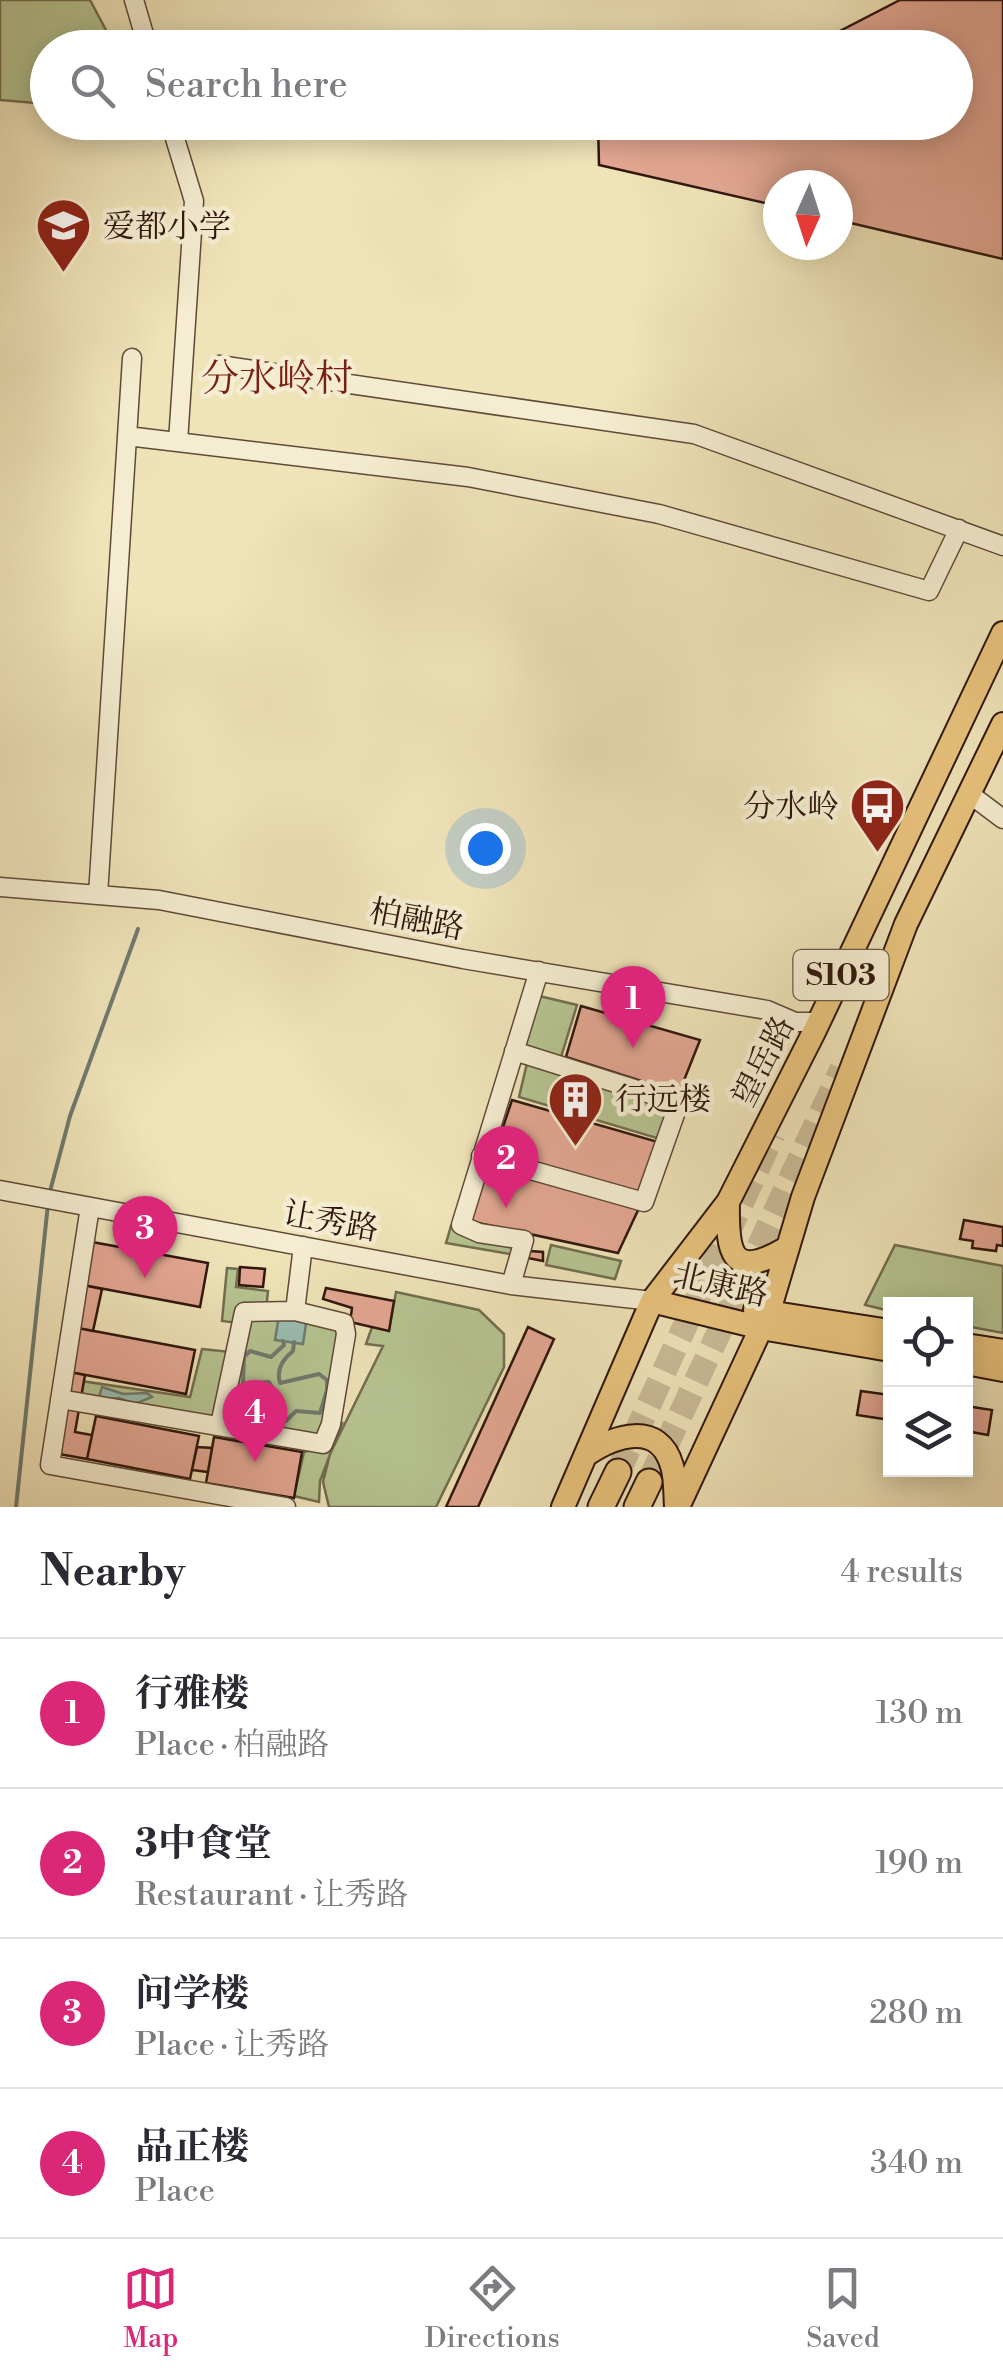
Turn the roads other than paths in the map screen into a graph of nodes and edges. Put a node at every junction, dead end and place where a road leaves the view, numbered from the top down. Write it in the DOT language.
graph roads {
  1 [pos="134,0"];
  2 [pos="143,30"];
  3 [pos="175,140"];
  4 [pos="132,358"];
  5 [pos="219,366"];
  6 [pos="127,436"];
  7 [pos="178,442"];
  8 [pos="960,529"];
  9 [pos="1003,546"];
  10 [pos="1003,634"];
  11 [pos="1003,724"];
  12 [pos="971,795"];
  13 [pos="1003,818"];
  14 [pos="0,887"];
  15 [pos="98,895"];
  16 [pos="539,972"];
  17 [pos="819,1022"];
  18 [pos="514,1051"];
  19 [pos="481,1156"];
  20 [pos="0,1190"];
  21 [pos="728,1202"];
  22 [pos="90,1207"];
  23 [pos="302,1246"];
  24 [pos="786,1248"];
  25 [pos="511,1284"];
  26 [pos="652,1302"];
  27 [pos="294,1311"];
  28 [pos="765,1320"];
  29 [pos="883,1330"];
  30 [pos="973,1346"];
  31 [pos="883,1348"];
  32 [pos="1003,1352"];
  33 [pos="973,1364"];
  34 [pos="1003,1370"];
  35 [pos="60,1399"];
  36 [pos="217,1424"];
  37 [pos="586,1455"];
  38 [pos="618,1472"];
  39 [pos="650,1482"];
  40 [pos="286,1507"];
  41 [pos="563,1507"];
  42 [pos="601,1507"];
  43 [pos="637,1507"];
  44 [pos="677,1507"];
  1 -- 2 [label="street"];
  3 -- 7 [label="street"];
  4 -- 6 [label="street"];
  5 -- 8 [label="street"];
  6 -- 7 [label="street"];
  6 -- 15 [label="street"];
  7 -- 8 [label="street"];
  8 -- 9 [label="street"];
  10 -- 17 [label="main road, 望岳路 / S103"];
  11 -- 12 [label="main road, S103"];
  12 -- 13 [label="street"];
  12 -- 24 [label="main road, S103"];
  14 -- 15 [label="street, 柏融路"];
  15 -- 16 [label="street, 柏融路"];
  16 -- 17 [label="street, 柏融路"];
  16 -- 18 [label="street"];
  17 -- 21 [label="main road, 望岳路 / S103"];
  18 -- 19 [label="street"];
  18 -- 19 [label="street"];
  19 -- 25 [label="street"];
  20 -- 22 [label="street, 让秀路"];
  21 -- 24 [label="main road"];
  21 -- 26 [label="main road, 望岳路 / S103"];
  22 -- 23 [label="street, 让秀路"];
  22 -- 35 [label="street"];
  23 -- 25 [label="street, 让秀路"];
  23 -- 27 [label="street"];
  24 -- 28 [label="main road, S103"];
  25 -- 26 [label="street, 让秀路"];
  26 -- 28 [label="main road, 北康路"];
  26 -- 37 [label="main road, 望岳路 / S103"];
  27 -- 36 [label="street"];
  27 -- 36 [label="street"];
  28 -- 29 [label="main road, 北康路"];
  28 -- 31 [label="main road, 北康路"];
  28 -- 44 [label="main road, S103"];
  30 -- 32 [label="main road"];
  33 -- 34 [label="main road"];
  35 -- 36 [label="street"];
  35 -- 40 [label="street"];
  37 -- 41 [label="main road, 望岳路 / S103"];
  37 -- 44 [label="main road"];
  38 -- 42 [label="highway"];
  39 -- 43 [label="highway"];
}
